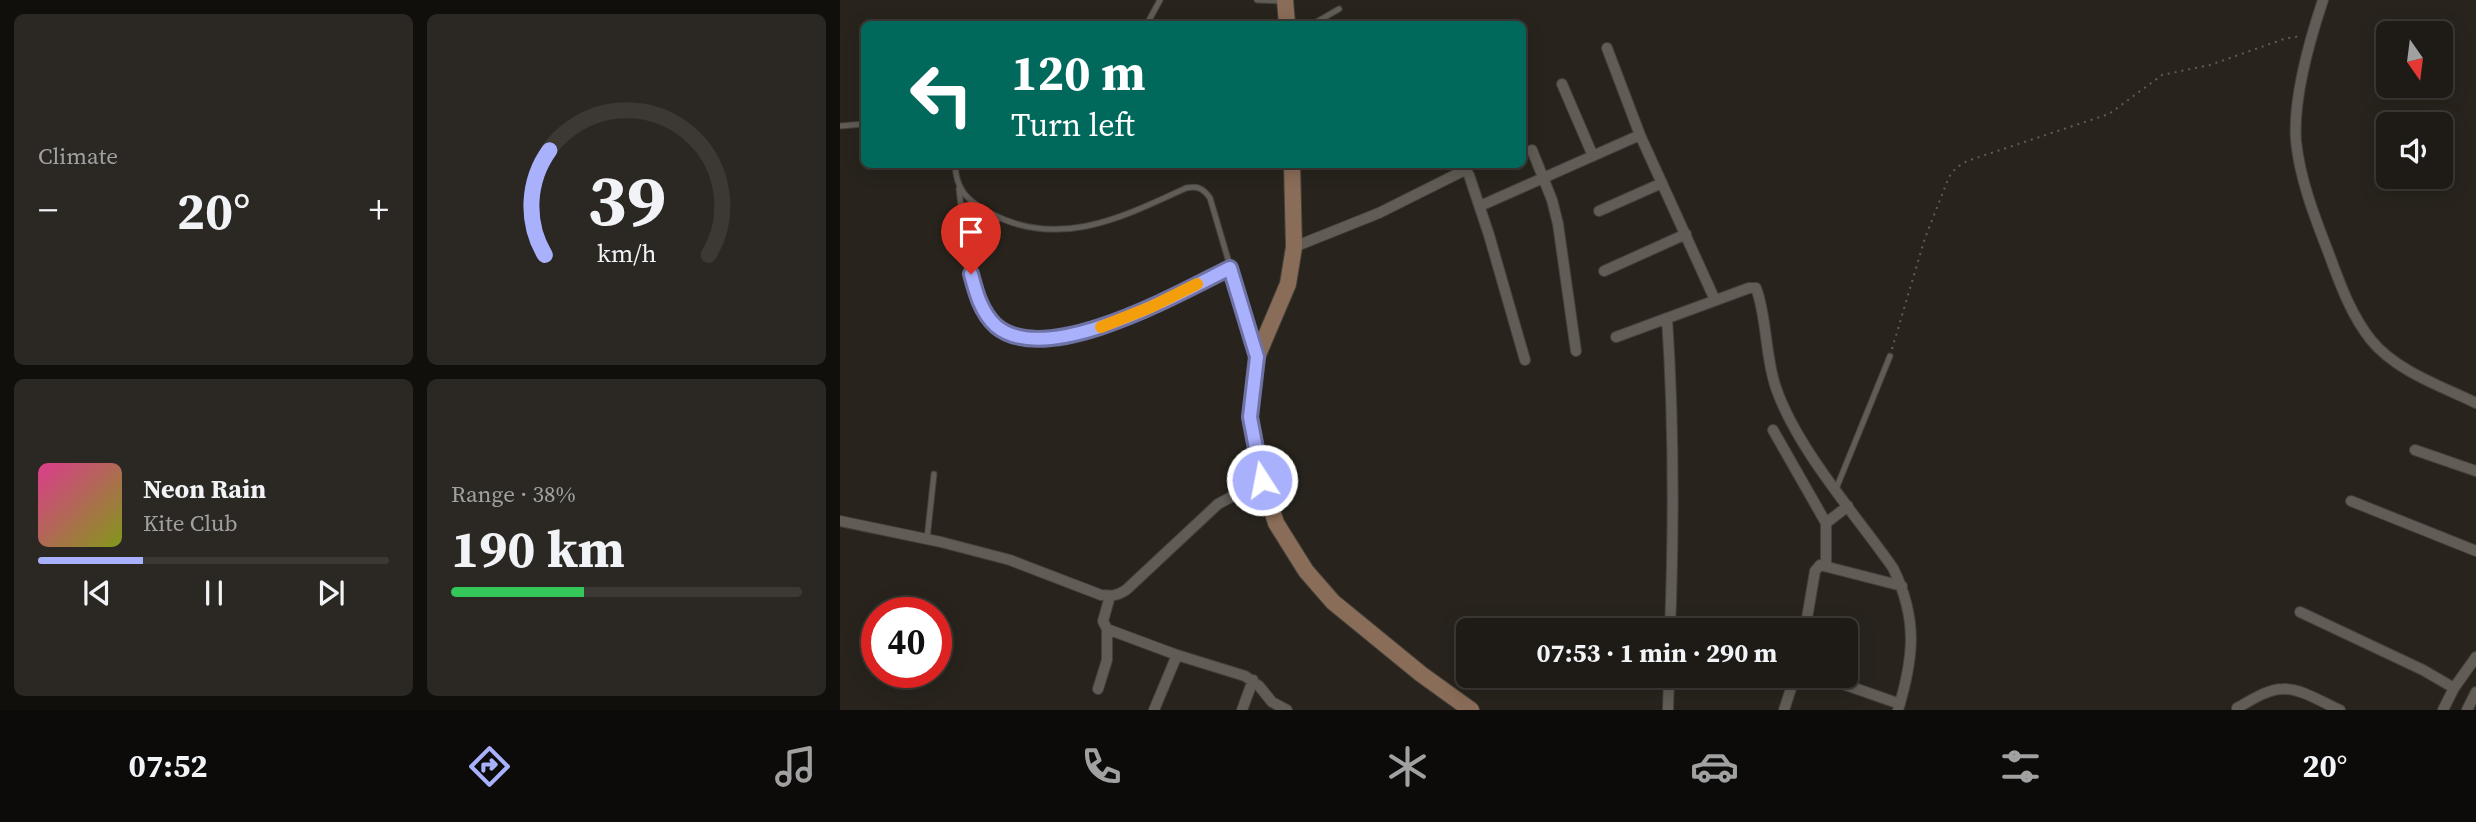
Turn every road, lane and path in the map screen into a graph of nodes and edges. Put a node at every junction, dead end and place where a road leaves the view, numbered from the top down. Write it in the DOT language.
graph roads {
  1 [pos="1160,0"];
  2 [pos="1257,0"];
  3 [pos="2323,0"];
  4 [pos="1285,1"];
  5 [pos="1339,9"];
  6 [pos="1149,21"];
  7 [pos="1287,21"];
  8 [pos="1318,21"];
  9 [pos="2312,34"];
  10 [pos="1608,48"];
  11 [pos="1562,84"];
  12 [pos="861,124"];
  13 [pos="840,126"];
  14 [pos="1640,135"];
  15 [pos="1532,150"];
  16 [pos="1593,156"];
  17 [pos="956,168"];
  18 [pos="1292,168"];
  19 [pos="1544,177"];
  20 [pos="1662,183"];
  21 [pos="959,188"];
  22 [pos="1479,206"];
  23 [pos="1599,211"];
  24 [pos="999,218"];
  25 [pos="1686,234"];
  26 [pos="1294,247"];
  27 [pos="967,248"];
  28 [pos="1230,268"];
  29 [pos="1604,271"];
  30 [pos="1715,300"];
  31 [pos="1667,318"];
  32 [pos="1616,337"];
  33 [pos="1576,351"];
  34 [pos="1890,356"];
  35 [pos="1257,357"];
  36 [pos="1525,360"];
  37 [pos="2476,403"];
  38 [pos="1773,430"];
  39 [pos="2415,450"];
  40 [pos="2476,471"];
  41 [pos="934,474"];
  42 [pos="1262,480"];
  43 [pos="1836,489"];
  44 [pos="2351,501"];
  45 [pos="1848,506"];
  46 [pos="840,521"];
  47 [pos="1826,523"];
  48 [pos="926,539"];
  49 [pos="2476,551"];
  50 [pos="1826,565"];
  51 [pos="1902,586"];
  52 [pos="1110,596"];
  53 [pos="2300,612"];
  54 [pos="1671,618"];
  55 [pos="1807,618"];
  56 [pos="1107,629"];
  57 [pos="1177,655"];
  58 [pos="2476,657"];
  59 [pos="1253,680"];
  60 [pos="1669,688"];
  61 [pos="1791,688"];
  62 [pos="1851,688"];
  63 [pos="2454,688"];
  64 [pos="1098,689"];
  65 [pos="2476,692"];
  66 [pos="1899,707"];
  67 [pos="2237,708"];
  68 [pos="1154,710"];
  69 [pos="1241,710"];
  70 [pos="1287,710"];
  71 [pos="1471,710"];
  72 [pos="1668,710"];
  73 [pos="1784,710"];
  74 [pos="2340,710"];
  75 [pos="2443,710"];
  76 [pos="2467,710"];
  1 -- 6 [label="lane"];
  2 -- 4 [label="lane"];
  3 -- 9 [label="street"];
  4 -- 7 [label="street"];
  5 -- 8 [label="lane"];
  9 -- 34 [label="path"];
  9 -- 37 [label="street"];
  10 -- 14 [label="street"];
  11 -- 16 [label="street"];
  12 -- 13 [label="lane"];
  14 -- 16 [label="street"];
  14 -- 20 [label="street"];
  15 -- 19 [label="street"];
  16 -- 19 [label="street"];
  17 -- 21 [label="lane"];
  18 -- 26 [label="street"];
  19 -- 22 [label="street"];
  19 -- 33 [label="street"];
  20 -- 23 [label="street"];
  20 -- 25 [label="street"];
  21 -- 24 [label="lane"];
  21 -- 27 [label="lane"];
  22 -- 26 [label="street"];
  22 -- 36 [label="street"];
  24 -- 27 [label="lane"];
  24 -- 28 [label="lane"];
  25 -- 29 [label="street"];
  25 -- 30 [label="street"];
  26 -- 35 [label="street"];
  27 -- 28 [label="lane"];
  28 -- 35 [label="lane"];
  30 -- 31 [label="street"];
  30 -- 43 [label="street"];
  31 -- 32 [label="street"];
  31 -- 54 [label="street"];
  34 -- 43 [label="lane"];
  35 -- 42 [label="street"];
  38 -- 47 [label="street"];
  39 -- 40 [label="street"];
  41 -- 48 [label="lane"];
  42 -- 52 [label="street"];
  42 -- 71 [label="street"];
  43 -- 45 [label="street"];
  44 -- 49 [label="street"];
  45 -- 47 [label="street"];
  45 -- 51 [label="street"];
  46 -- 48 [label="street"];
  47 -- 50 [label="street"];
  48 -- 52 [label="street"];
  50 -- 51 [label="street"];
  50 -- 55 [label="street"];
  51 -- 66 [label="street"];
  52 -- 56 [label="street"];
  53 -- 63 [label="street"];
  56 -- 57 [label="street"];
  56 -- 64 [label="street"];
  57 -- 59 [label="street"];
  57 -- 68 [label="street"];
  58 -- 63 [label="street"];
  59 -- 69 [label="street"];
  59 -- 70 [label="street"];
  60 -- 72 [label="street"];
  61 -- 73 [label="street"];
  62 -- 66 [label="street"];
  63 -- 75 [label="street"];
  65 -- 76 [label="street"];
  67 -- 74 [label="street"];
}
